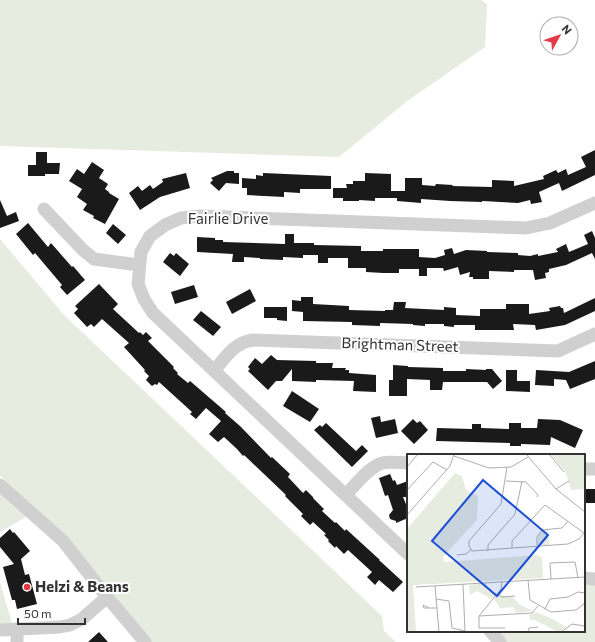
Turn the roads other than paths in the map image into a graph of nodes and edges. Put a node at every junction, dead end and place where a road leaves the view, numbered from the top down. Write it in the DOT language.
graph roads {
  1 [pos="595,203"];
  2 [pos="44,209"];
  3 [pos="139,265"];
  4 [pos="595,334"];
  5 [pos="214,371"];
  6 [pos="407,463"];
  7 [pos="585,469"];
  8 [pos="595,470"];
  9 [pos="0,485"];
  10 [pos="346,495"];
  11 [pos="407,553"];
  12 [pos="585,578"];
  13 [pos="595,579"];
  14 [pos="107,597"];
  15 [pos="0,630"];
  16 [pos="491,632"];
  17 [pos="17,636"];
  18 [pos="145,642"];
  19 [pos="500,642"];
  1 -- 3 [label="street, Fairlie Drive"];
  2 -- 3 [label="street"];
  3 -- 5 [label="street, Fairlie Drive"];
  4 -- 5 [label="street, Brightman Street"];
  5 -- 10 [label="street, Fairlie Drive"];
  6 -- 10 [label="street"];
  7 -- 8 [label="street"];
  9 -- 14 [label="street"];
  10 -- 11 [label="street, Fairlie Drive"];
  12 -- 13 [label="street"];
  14 -- 17 [label="street"];
  14 -- 18 [label="street"];
  15 -- 17 [label="street"];
  16 -- 19 [label="street"];
}
